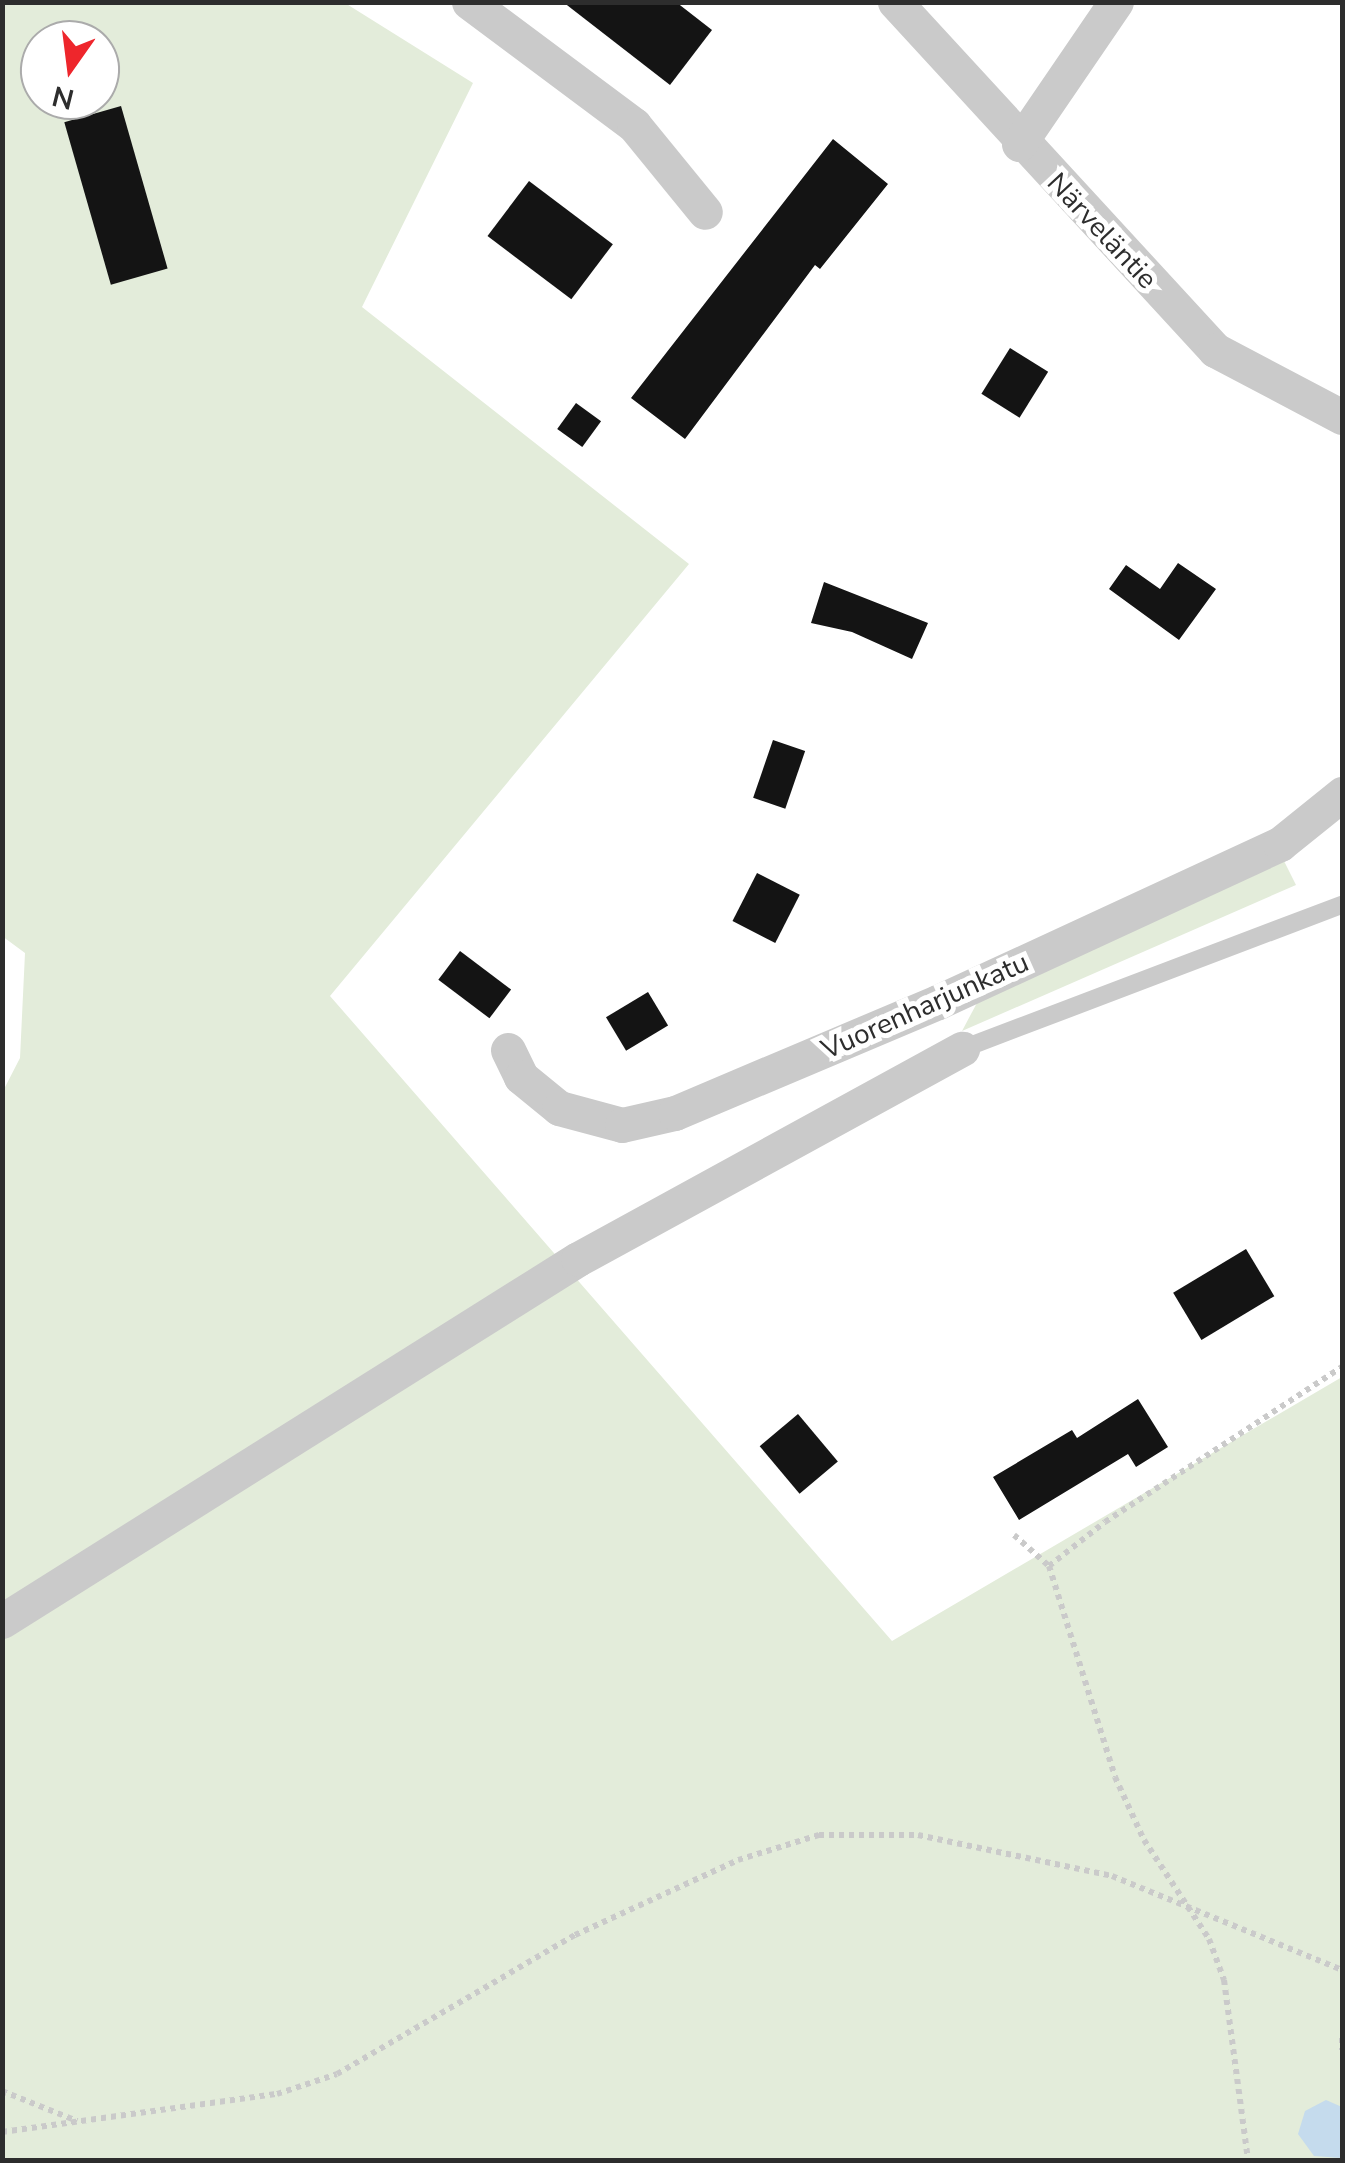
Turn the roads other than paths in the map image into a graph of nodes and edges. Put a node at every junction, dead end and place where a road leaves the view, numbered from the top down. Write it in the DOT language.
graph roads {
  1 [pos="469,2"];
  2 [pos="895,2"];
  3 [pos="1116,2"];
  4 [pos="1019,144"];
  5 [pos="706,212"];
  6 [pos="1342,417"];
  7 [pos="1342,794"];
  8 [pos="1342,905"];
  9 [pos="962,1049"];
  10 [pos="508,1050"];
  11 [pos="2,1621"];
  1 -- 5 [label="street"];
  2 -- 4 [label="street, Närveläntie"];
  3 -- 4 [label="street"];
  4 -- 6 [label="street, Närveläntie"];
  7 -- 10 [label="street, Vuorenharjunkatu"];
  8 -- 9 [label="lane"];
  9 -- 11 [label="street"];
}
